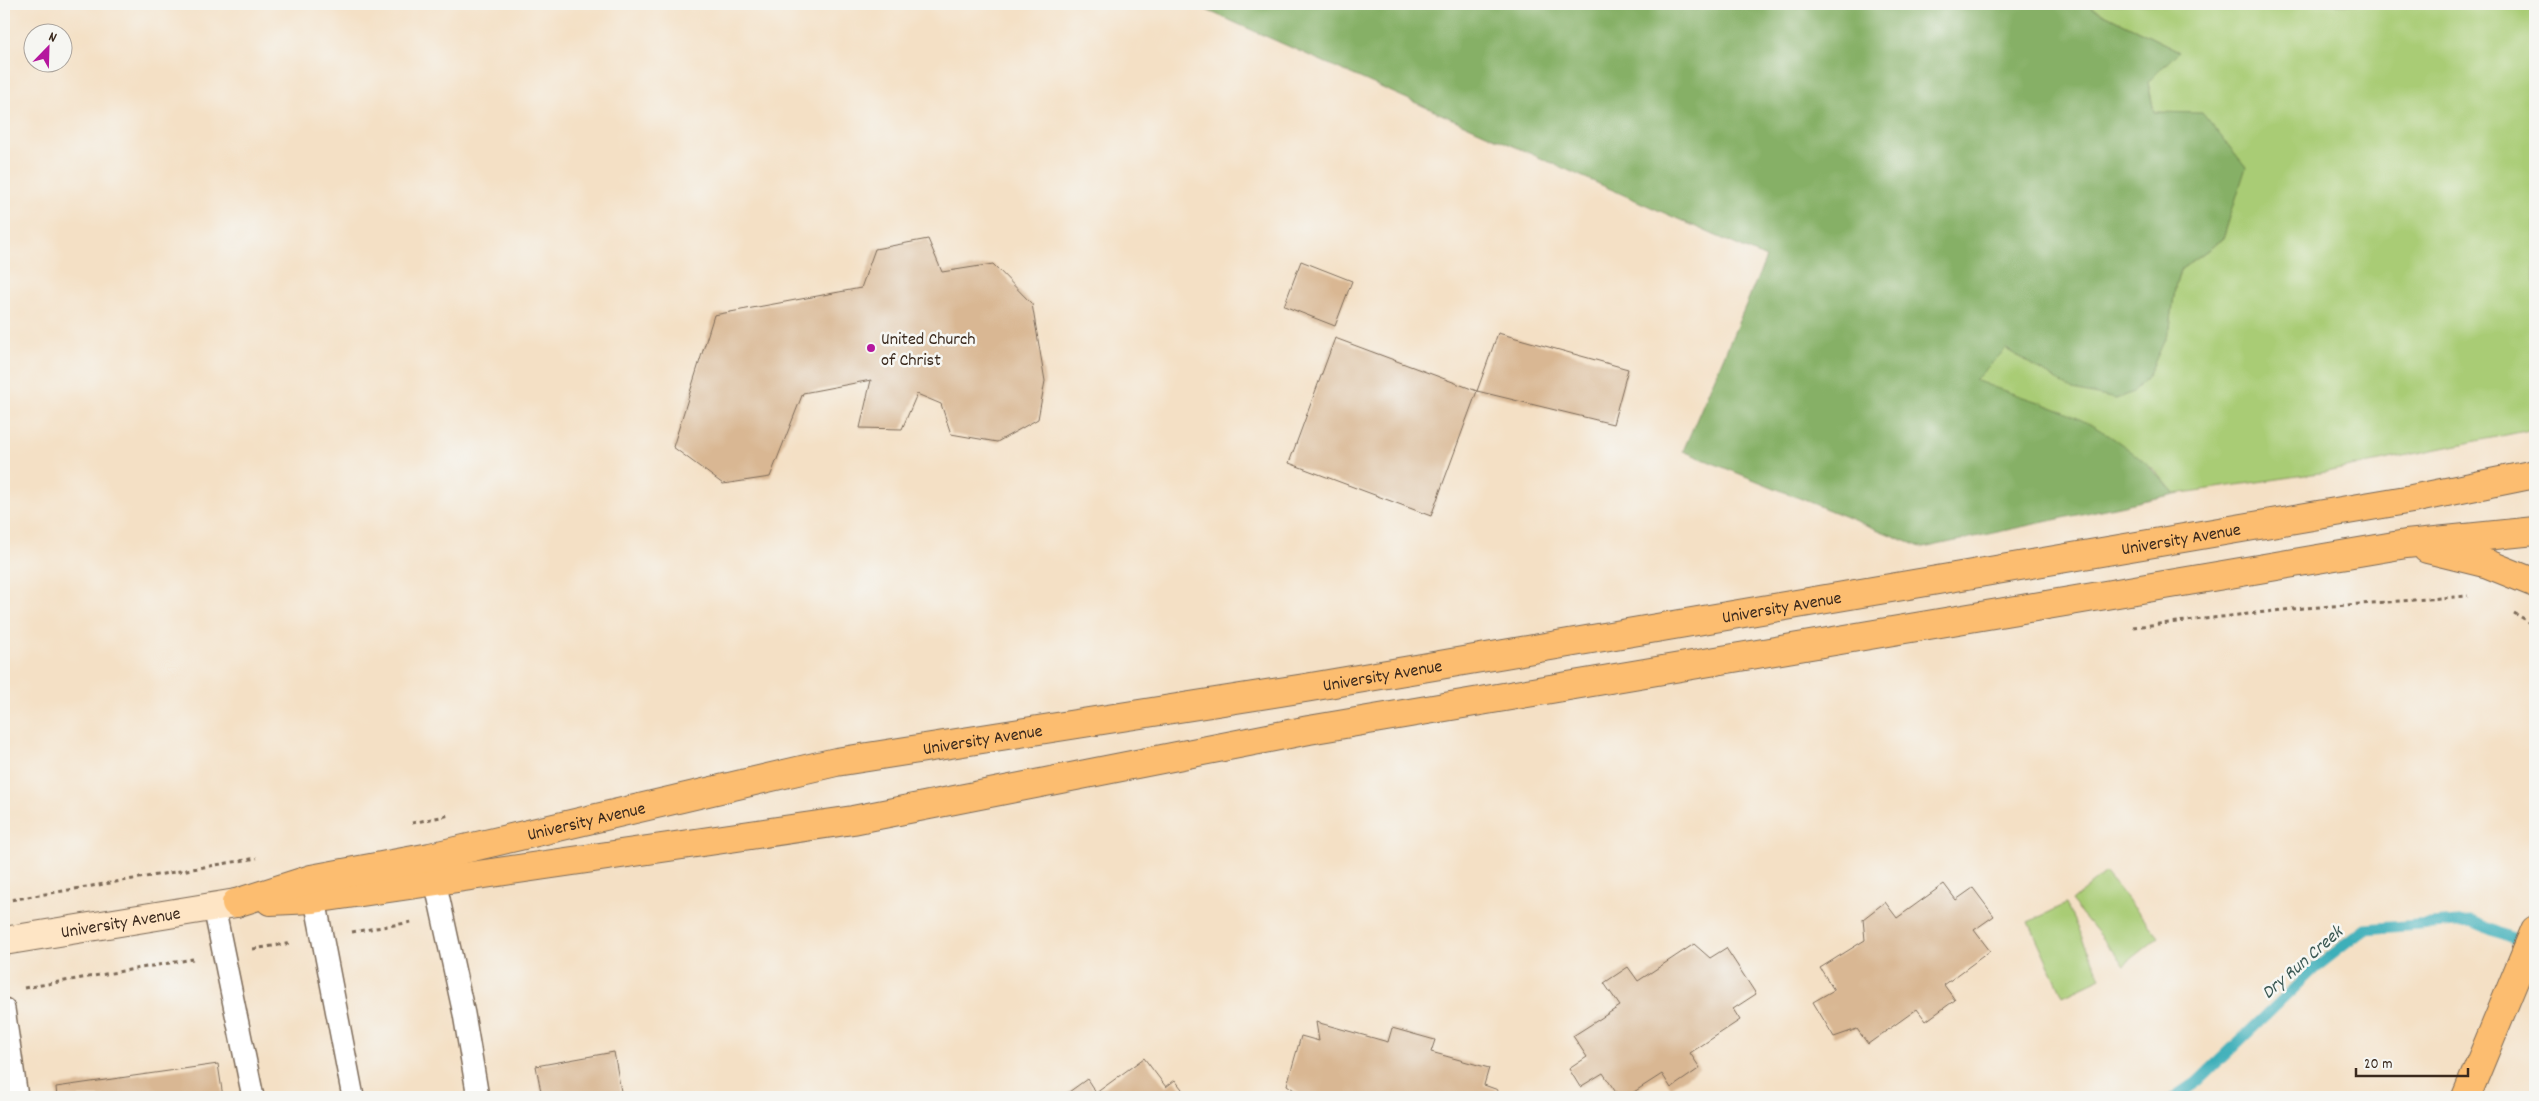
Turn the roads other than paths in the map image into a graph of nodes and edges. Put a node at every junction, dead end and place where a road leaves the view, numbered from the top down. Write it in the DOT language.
graph roads {
  1 [pos="2535,474"];
  2 [pos="2535,531"];
  3 [pos="2406,544"];
  4 [pos="2535,583"];
  5 [pos="1305,688"];
  6 [pos="1309,730"];
  7 [pos="433,869"];
  8 [pos="313,889"];
  9 [pos="225,905"];
  10 [pos="2535,930"];
  11 [pos="4,941"];
  12 [pos="4,1009"];
  13 [pos="16,1097"];
  14 [pos="253,1097"];
  15 [pos="353,1097"];
  16 [pos="478,1097"];
  17 [pos="2466,1097"];
  1 -- 5 [label="main road, University Avenue"];
  2 -- 3 [label="main road, University Avenue"];
  3 -- 4 [label="main road"];
  3 -- 6 [label="main road, University Avenue"];
  5 -- 6 [label="main road"];
  5 -- 7 [label="main road, University Avenue"];
  6 -- 7 [label="main road, University Avenue"];
  7 -- 8 [label="main road, University Avenue"];
  7 -- 16 [label="lane"];
  8 -- 9 [label="main road, University Avenue"];
  8 -- 15 [label="lane"];
  9 -- 11 [label="main road, University Avenue"];
  9 -- 14 [label="lane"];
  10 -- 17 [label="main road"];
  12 -- 13 [label="lane"];
}
